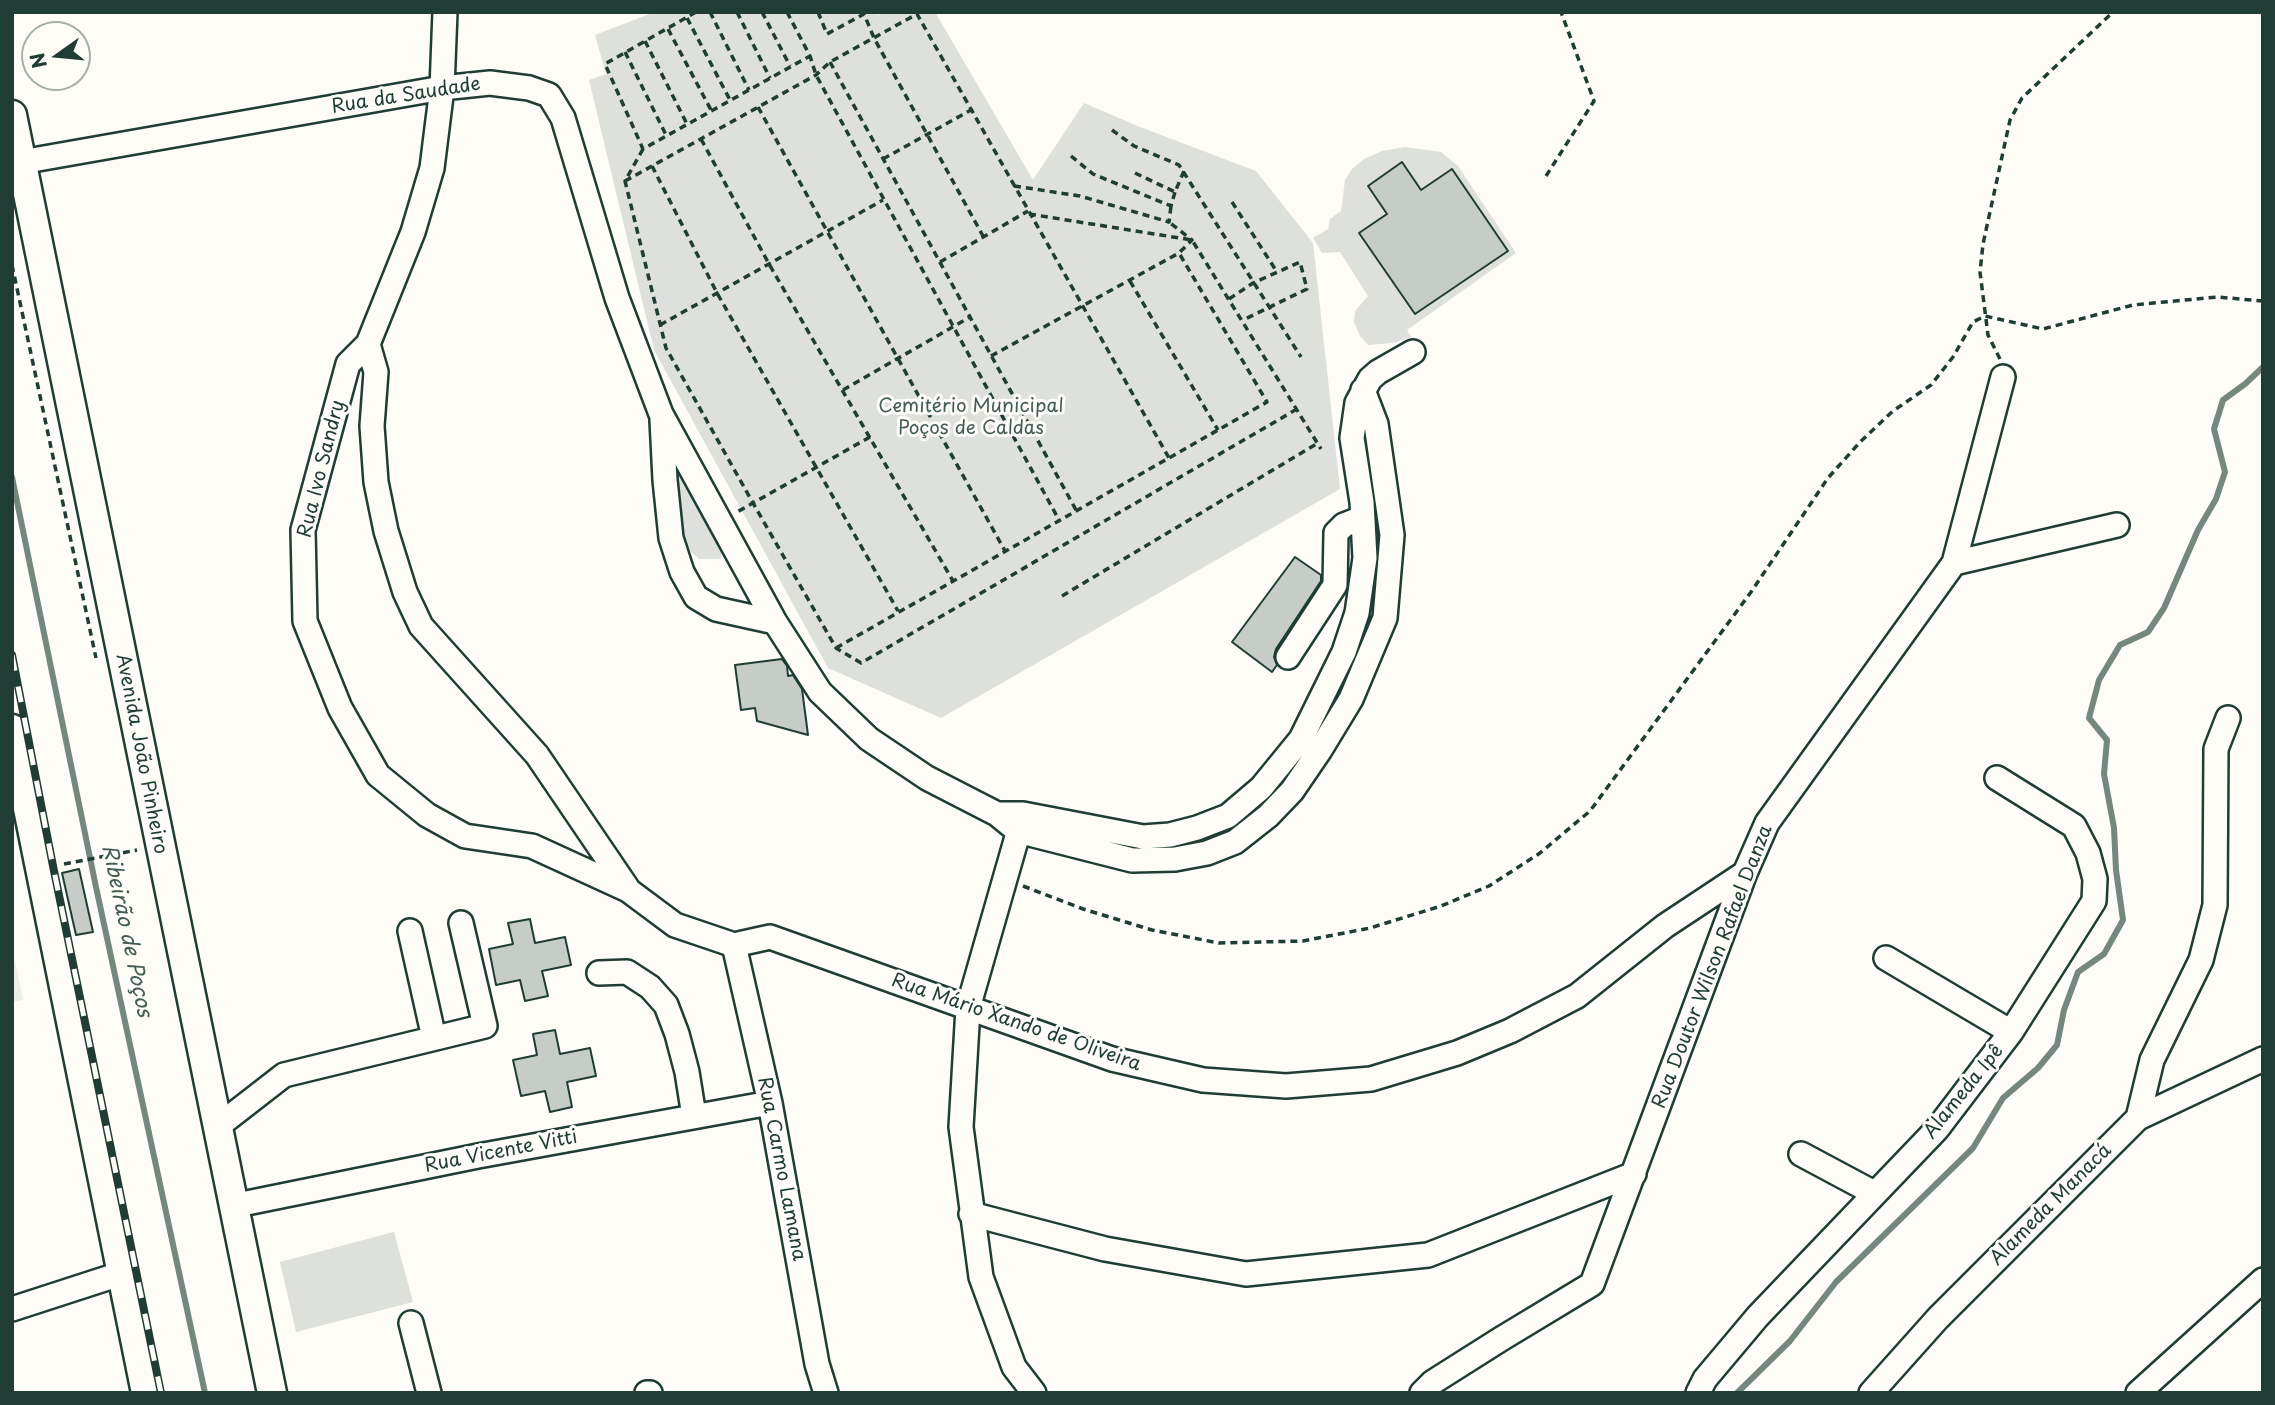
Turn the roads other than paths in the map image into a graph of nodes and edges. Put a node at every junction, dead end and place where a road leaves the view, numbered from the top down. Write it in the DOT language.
graph roads {
  1 [pos="446,12"];
  2 [pos="442,88"];
  3 [pos="12,115"];
  4 [pos="17,165"];
  5 [pos="368,344"];
  6 [pos="1413,352"];
  7 [pos="2003,377"];
  8 [pos="1363,390"];
  9 [pos="661,414"];
  10 [pos="1376,424"];
  11 [pos="1352,431"];
  12 [pos="1363,518"];
  13 [pos="2117,525"];
  14 [pos="1954,563"];
  15 [pos="775,622"];
  16 [pos="1289,657"];
  17 [pos="2228,718"];
  18 [pos="12,729"];
  19 [pos="1997,778"];
  20 [pos="18,787"];
  21 [pos="1021,822"];
  22 [pos="23,833"];
  23 [pos="1745,873"];
  24 [pos="628,890"];
  25 [pos="461,923"];
  26 [pos="410,931"];
  27 [pos="734,945"];
  28 [pos="1886,958"];
  29 [pos="599,973"];
  30 [pos="968,1008"];
  31 [pos="2011,1032"];
  32 [pos="434,1038"];
  33 [pos="2263,1059"];
  34 [pos="770,1103"];
  35 [pos="694,1116"];
  36 [pos="2138,1118"];
  37 [pos="217,1127"];
  38 [pos="1801,1154"];
  39 [pos="1634,1174"];
  40 [pos="1874,1193"];
  41 [pos="232,1206"];
  42 [pos="971,1214"];
  43 [pos="123,1273"];
  44 [pos="2263,1280"];
  45 [pos="12,1309"];
  46 [pos="411,1323"];
  47 [pos="146,1393"];
  48 [pos="272,1393"];
  49 [pos="429,1393"];
  50 [pos="826,1393"];
  51 [pos="1034,1393"];
  52 [pos="1422,1393"];
  53 [pos="1698,1393"];
  54 [pos="1871,1393"];
  55 [pos="2138,1393"];
  1 -- 2 [label="street, Rua Ivo Sandry"];
  2 -- 4 [label="street, Rua da Saudade"];
  2 -- 5 [label="street, Rua Ivo Sandry"];
  2 -- 9 [label="street, Rua da Saudade"];
  3 -- 4 [label="main road, Avenida João Pinheiro"];
  4 -- 37 [label="main road, Avenida João Pinheiro"];
  5 -- 24 [label="street"];
  5 -- 24 [label="street, Rua Ivo Sandry"];
  6 -- 8 [label="street"];
  7 -- 14 [label="street, Rua Doutor Wilson Rafael Danza"];
  8 -- 10 [label="street, Rua da Saudade"];
  8 -- 11 [label="street, Rua da Saudade"];
  9 -- 15 [label="street, Rua da Saudade"];
  9 -- 15 [label="street, Rua da Saudade"];
  10 -- 11 [label="street"];
  10 -- 21 [label="street, Rua da Saudade"];
  11 -- 12 [label="street, Rua da Saudade"];
  12 -- 16 [label="street"];
  12 -- 21 [label="street, Rua da Saudade"];
  13 -- 14 [label="street"];
  14 -- 23 [label="street, Rua Doutor Wilson Rafael Danza"];
  15 -- 21 [label="street, Rua da Saudade"];
  17 -- 36 [label="street"];
  18 -- 20 [label="main road"];
  19 -- 31 [label="street, Alameda Ipê"];
  20 -- 22 [label="main road"];
  21 -- 30 [label="street"];
  22 -- 43 [label="main road"];
  23 -- 30 [label="street, Rua Mário Xando de Oliveira"];
  23 -- 39 [label="street, Rua Doutor Wilson Rafael Danza"];
  24 -- 27 [label="street"];
  25 -- 32 [label="street"];
  26 -- 32 [label="street"];
  27 -- 30 [label="street, Rua Mário Xando de Oliveira"];
  27 -- 34 [label="street, Rua Carmo Lamana"];
  28 -- 31 [label="street"];
  29 -- 35 [label="street"];
  30 -- 42 [label="street"];
  31 -- 40 [label="street, Alameda Ipê"];
  32 -- 37 [label="street"];
  33 -- 36 [label="street, Alameda Manacá"];
  34 -- 35 [label="street, Rua Vicente Vitti"];
  34 -- 50 [label="street, Rua Carmo Lamana"];
  35 -- 41 [label="street, Rua Vicente Vitti"];
  36 -- 54 [label="street, Alameda Manacá"];
  37 -- 41 [label="main road, Avenida João Pinheiro"];
  38 -- 40 [label="street"];
  39 -- 42 [label="street"];
  39 -- 52 [label="street, Rua Doutor Wilson Rafael Danza"];
  40 -- 53 [label="street, Alameda Ipê"];
  41 -- 48 [label="main road, Avenida João Pinheiro"];
  42 -- 51 [label="street"];
  43 -- 45 [label="street"];
  43 -- 47 [label="main road"];
  44 -- 55 [label="street"];
  46 -- 49 [label="street"];
}
